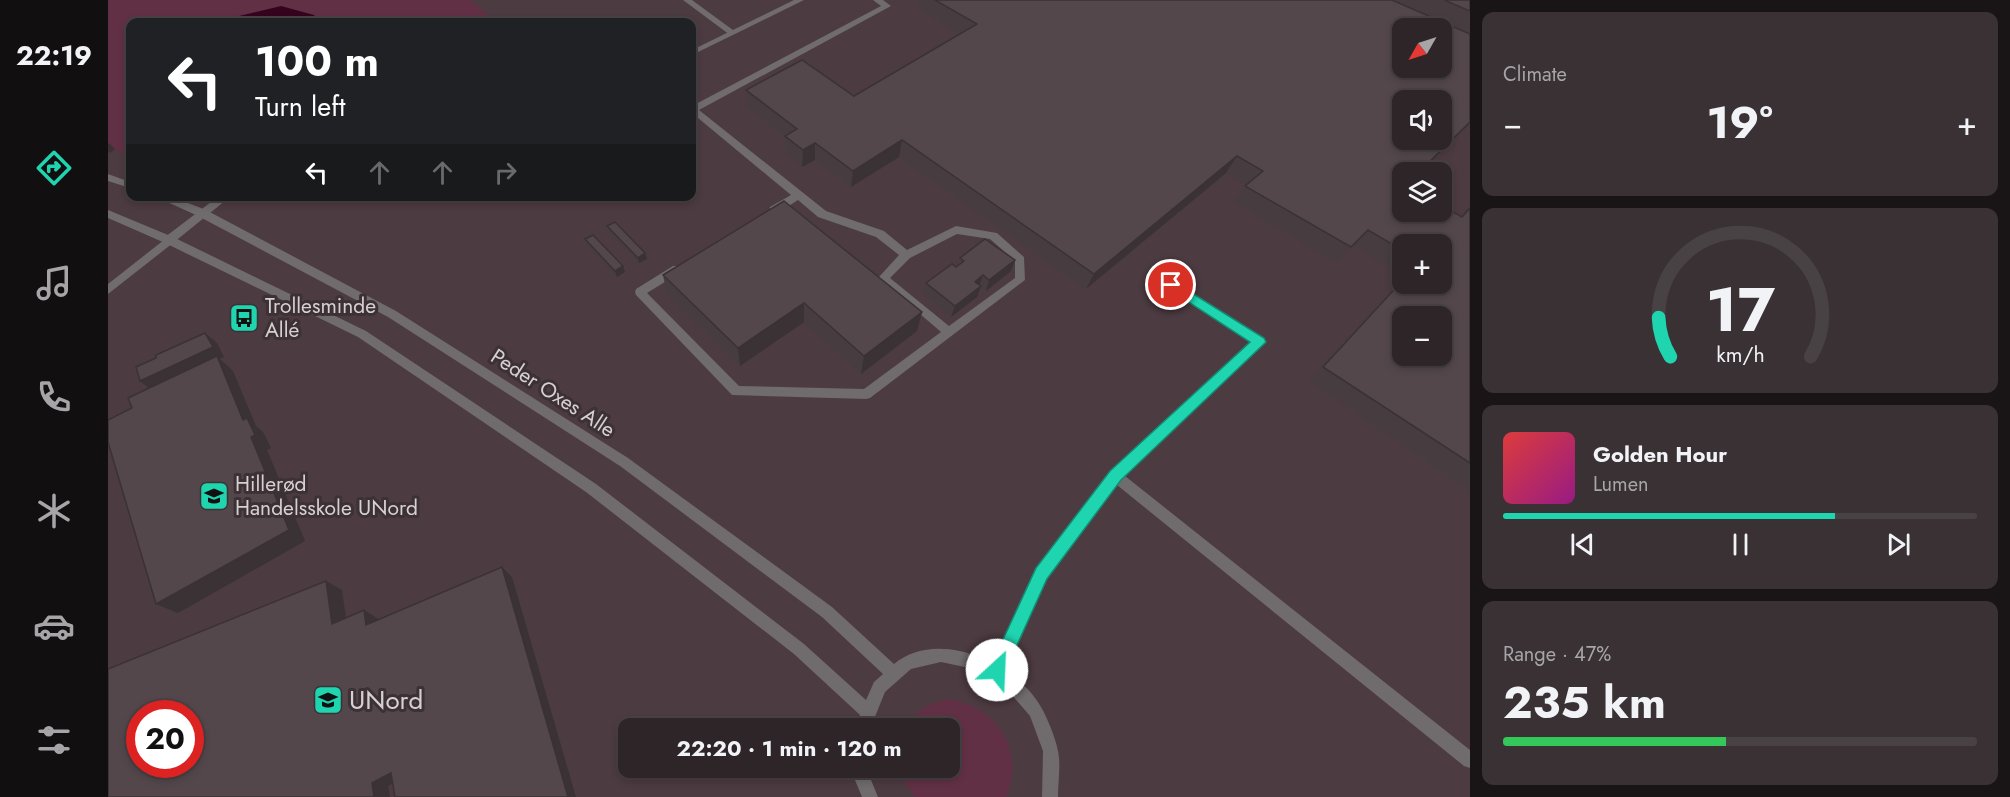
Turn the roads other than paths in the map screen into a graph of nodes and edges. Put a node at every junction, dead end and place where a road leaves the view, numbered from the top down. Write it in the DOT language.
graph roads {
  1 [pos="687,0"];
  2 [pos="800,0"];
  3 [pos="877,0"];
  4 [pos="733,33"];
  5 [pos="696,51"];
  6 [pos="696,107"];
  7 [pos="696,112"];
  8 [pos="108,177"];
  9 [pos="126,184"];
  10 [pos="798,195"];
  11 [pos="172,201"];
  12 [pos="219,201"];
  13 [pos="202,213"];
  14 [pos="768,213"];
  15 [pos="108,214"];
  16 [pos="169,240"];
  17 [pos="906,255"];
  18 [pos="689,262"];
  19 [pos="1171,285"];
  20 [pos="108,290"];
  21 [pos="948,332"];
  22 [pos="1116,476"];
  23 [pos="997,670"];
  24 [pos="893,673"];
  25 [pos="866,710"];
  26 [pos="864,718"];
  27 [pos="1470,760"];
  28 [pos="863,778"];
  29 [pos="870,797"];
  30 [pos="1050,797"];
  1 -- 4 [label="street"];
  2 -- 4 [label="street"];
  3 -- 6 [label="street"];
  4 -- 5 [label="street"];
  7 -- 10 [label="street"];
  8 -- 9 [label="street"];
  10 -- 14 [label="street"];
  10 -- 17 [label="street"];
  11 -- 13 [label="street, Peder Oxes Alle"];
  12 -- 13 [label="street"];
  13 -- 16 [label="street"];
  13 -- 24 [label="street, Peder Oxes Alle"];
  15 -- 16 [label="street"];
  16 -- 20 [label="street"];
  16 -- 25 [label="street"];
  17 -- 21 [label="street"];
  17 -- 21 [label="street"];
  18 -- 21 [label="street"];
  19 -- 22 [label="street"];
  22 -- 23 [label="street"];
  22 -- 27 [label="street"];
  23 -- 24 [label="street"];
  23 -- 30 [label="street"];
  24 -- 25 [label="street"];
  25 -- 26 [label="street"];
  28 -- 29 [label="street"];
}
